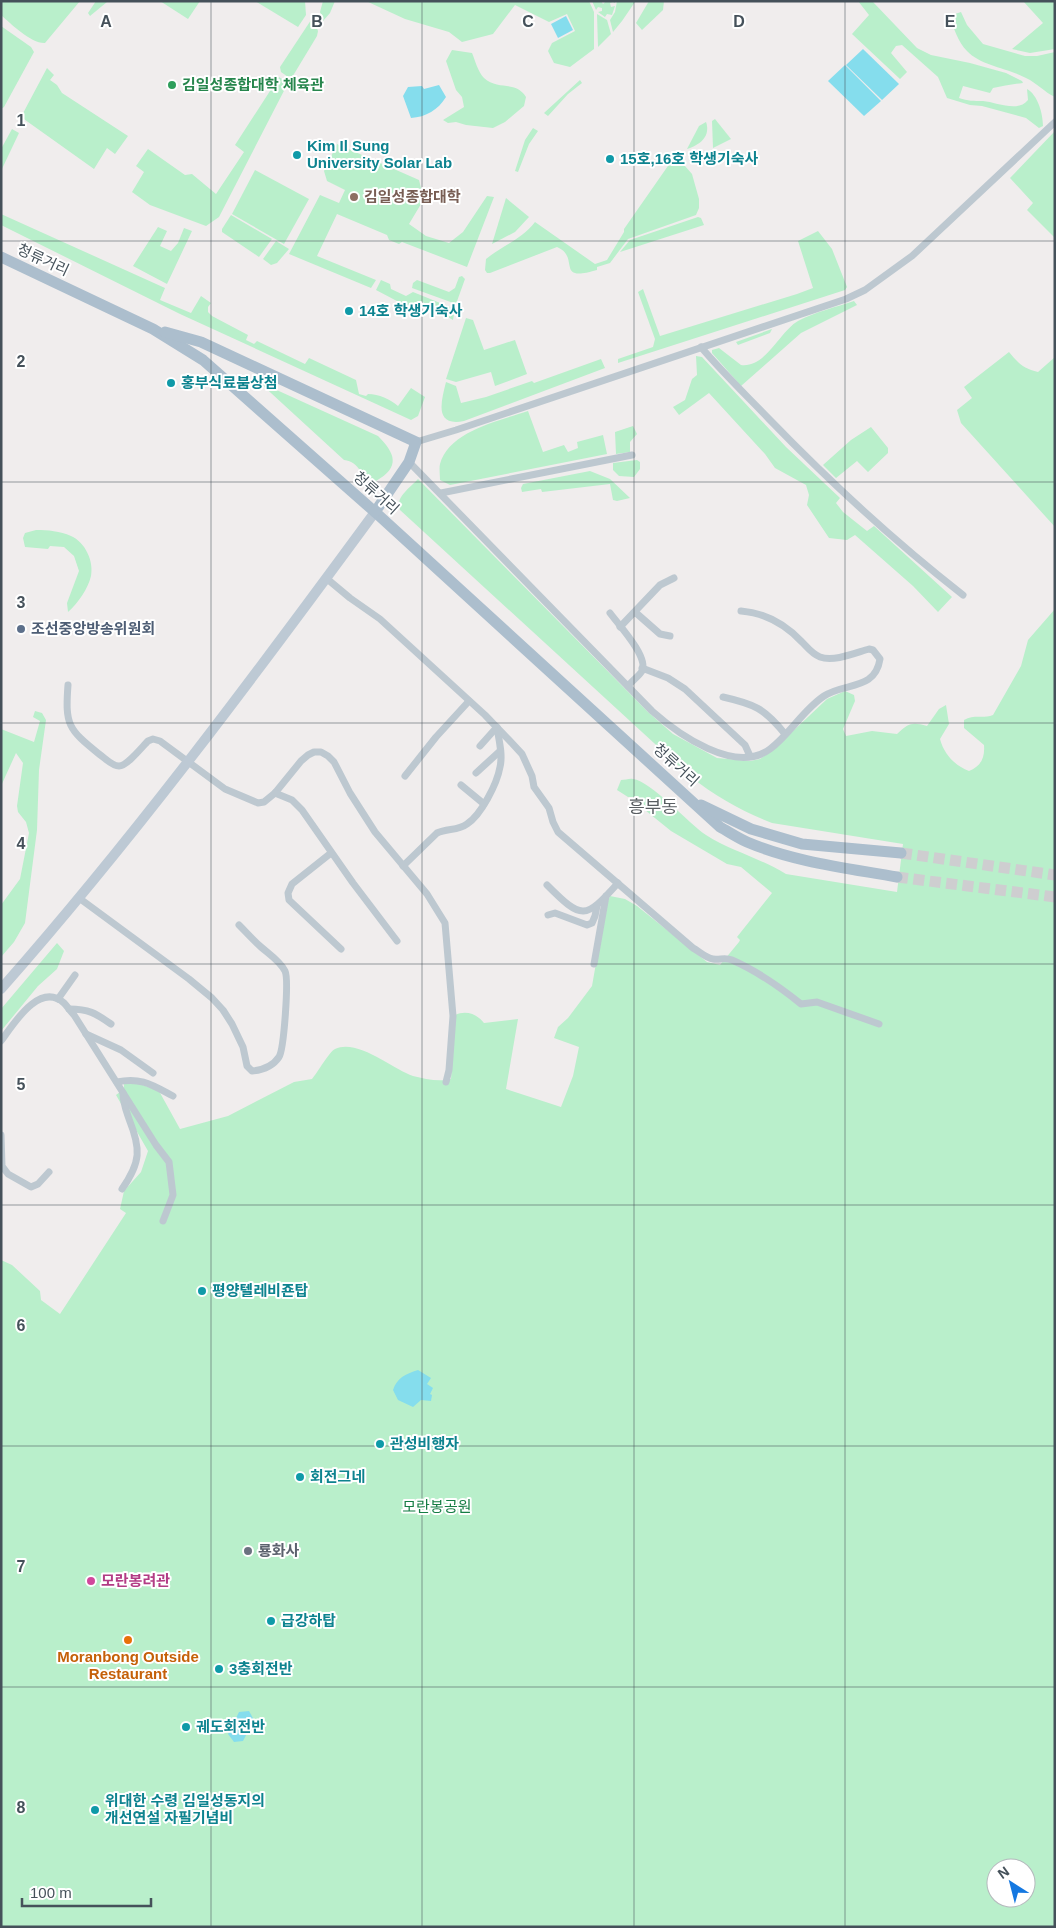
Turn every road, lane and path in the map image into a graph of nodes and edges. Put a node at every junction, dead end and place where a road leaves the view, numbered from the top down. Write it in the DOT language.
graph roads {
  1 [pos="1055,122"];
  2 [pos="1,257"];
  3 [pos="152,328"];
  4 [pos="701,347"];
  5 [pos="416,442"];
  6 [pos="632,455"];
  7 [pos="409,462"];
  8 [pos="440,493"];
  9 [pos="376,512"];
  10 [pos="326,578"];
  11 [pos="674,578"];
  12 [pos="963,595"];
  13 [pos="741,611"];
  14 [pos="635,612"];
  15 [pos="610,613"];
  16 [pos="620,627"];
  17 [pos="670,636"];
  18 [pos="642,668"];
  19 [pos="68,685"];
  20 [pos="628,686"];
  21 [pos="723,696"];
  22 [pos="469,701"];
  23 [pos="497,727"];
  24 [pos="785,734"];
  25 [pos="480,746"];
  26 [pos="500,751"];
  27 [pos="750,756"];
  28 [pos="188,761"];
  29 [pos="476,773"];
  30 [pos="404,776"];
  31 [pos="460,785"];
  32 [pos="275,793"];
  33 [pos="695,803"];
  34 [pos="484,804"];
  35 [pos="331,853"];
  36 [pos="901,854"];
  37 [pos="403,866"];
  38 [pos="897,877"];
  39 [pos="618,882"];
  40 [pos="547,885"];
  41 [pos="606,896"];
  42 [pos="79,898"];
  43 [pos="597,906"];
  44 [pos="548,915"];
  45 [pos="239,925"];
  46 [pos="397,941"];
  47 [pos="341,948"];
  48 [pos="594,964"];
  49 [pos="75,975"];
  50 [pos="1,989"];
  51 [pos="58,999"];
  52 [pos="69,1009"];
  53 [pos="111,1024"];
  54 [pos="879,1024"];
  55 [pos="86,1034"];
  56 [pos="1,1042"];
  57 [pos="153,1074"];
  58 [pos="117,1082"];
  59 [pos="446,1082"];
  60 [pos="124,1092"];
  61 [pos="173,1096"];
  62 [pos="1,1135"];
  63 [pos="49,1172"];
  64 [pos="122,1189"];
  65 [pos="162,1220"];
  1 -- 4 [label="street"];
  2 -- 3 [label="main road, 청류거리"];
  3 -- 5 [label="main road"];
  3 -- 9 [label="main road, 청류거리"];
  4 -- 5 [label="street"];
  4 -- 12 [label="street"];
  5 -- 7 [label="main road"];
  6 -- 8 [label="street"];
  7 -- 8 [label="street"];
  7 -- 9 [label="main road"];
  8 -- 20 [label="street"];
  9 -- 10 [label="main road"];
  9 -- 33 [label="main road, 청류거리"];
  10 -- 22 [label="street"];
  10 -- 28 [label="main road"];
  11 -- 14 [label="street"];
  13 -- 24 [label="street"];
  14 -- 16 [label="street"];
  14 -- 17 [label="street"];
  15 -- 16 [label="street"];
  16 -- 18 [label="street"];
  18 -- 20 [label="street"];
  18 -- 27 [label="street"];
  19 -- 28 [label="street"];
  20 -- 27 [label="street"];
  21 -- 24 [label="street"];
  22 -- 23 [label="street"];
  22 -- 30 [label="street"];
  23 -- 25 [label="street"];
  23 -- 26 [label="street"];
  23 -- 39 [label="street"];
  24 -- 27 [label="street"];
  26 -- 29 [label="street"];
  26 -- 34 [label="street"];
  28 -- 32 [label="street"];
  28 -- 42 [label="main road"];
  31 -- 34 [label="street"];
  32 -- 35 [label="street"];
  32 -- 37 [label="street"];
  33 -- 36 [label="main road, 청류거리"];
  33 -- 38 [label="main road, 청류거리"];
  34 -- 37 [label="street"];
  35 -- 46 [label="street"];
  35 -- 47 [label="street"];
  37 -- 59 [label="street"];
  39 -- 41 [label="street"];
  39 -- 54 [label="street"];
  40 -- 43 [label="street"];
  41 -- 43 [label="street"];
  41 -- 48 [label="street"];
  42 -- 45 [label="street"];
  42 -- 50 [label="main road"];
  43 -- 44 [label="street"];
  49 -- 51 [label="street"];
  51 -- 52 [label="street"];
  51 -- 56 [label="street"];
  52 -- 53 [label="street"];
  52 -- 55 [label="street"];
  55 -- 57 [label="street"];
  55 -- 58 [label="street"];
  58 -- 60 [label="street"];
  58 -- 61 [label="street"];
  60 -- 64 [label="street"];
  60 -- 65 [label="street"];
  62 -- 63 [label="street"];
}
